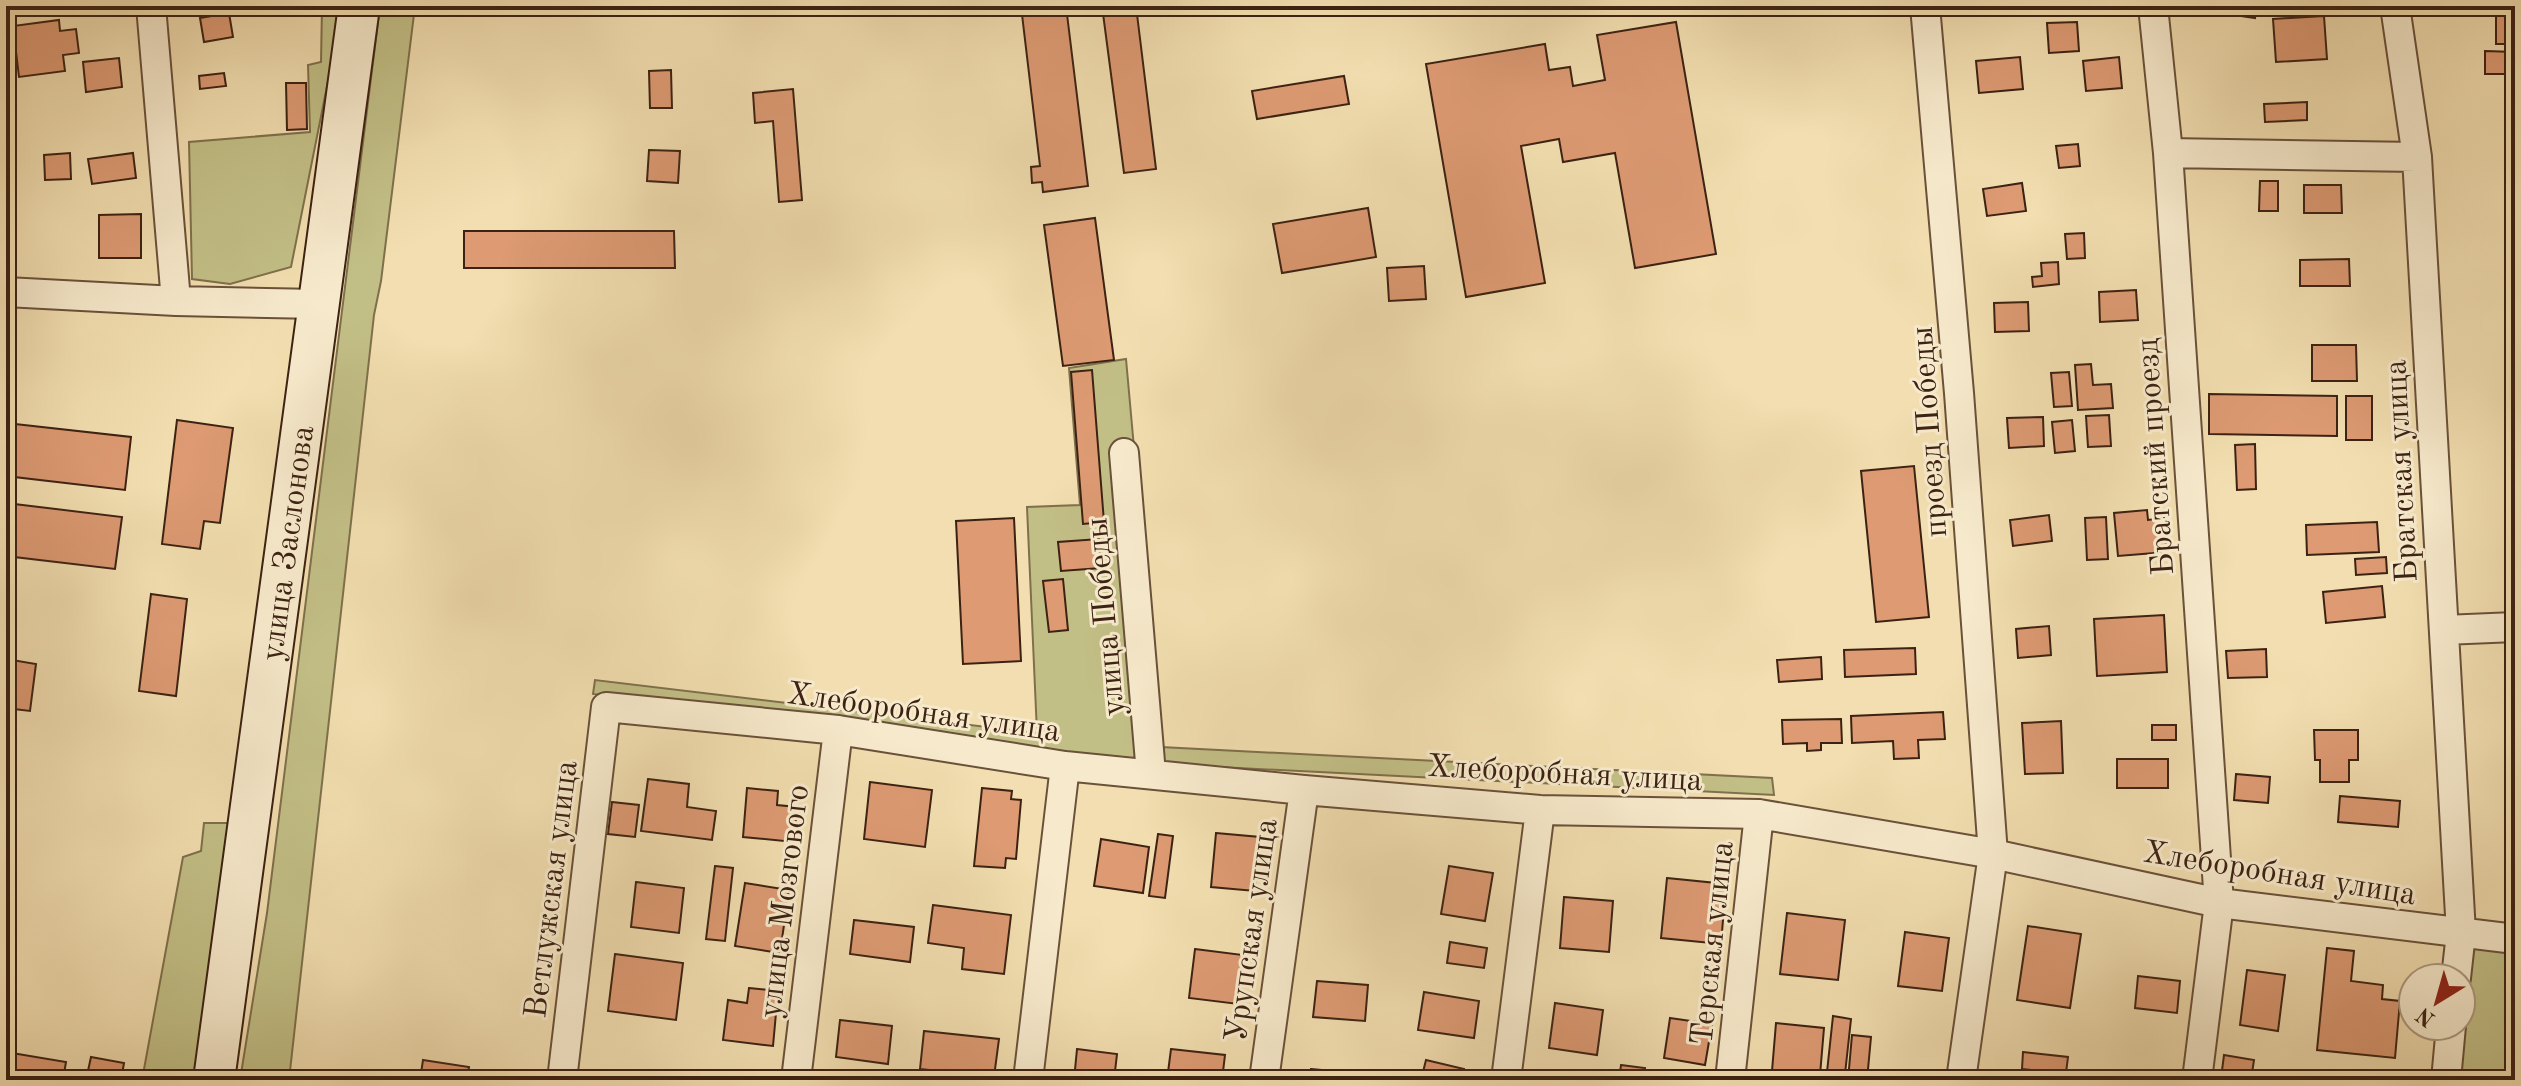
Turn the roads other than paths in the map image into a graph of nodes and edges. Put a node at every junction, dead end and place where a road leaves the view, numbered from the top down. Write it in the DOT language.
graph roads {
  1 [pos="151,6"];
  2 [pos="359,6"];
  3 [pos="1925,6"];
  4 [pos="2153,6"];
  5 [pos="2395,6"];
  6 [pos="2168,153"];
  7 [pos="2417,157"];
  8 [pos="6,292"];
  9 [pos="176,301"];
  10 [pos="318,304"];
  11 [pos="1124,453"];
  12 [pos="2515,627"];
  13 [pos="2444,630"];
  14 [pos="606,707"];
  15 [pos="838,730"];
  16 [pos="1065,766"];
  17 [pos="1151,774"];
  18 [pos="1304,790"];
  19 [pos="1540,810"];
  20 [pos="1759,814"];
  21 [pos="1993,854"];
  22 [pos="2219,903"];
  23 [pos="2461,933"];
  24 [pos="2515,939"];
  25 [pos="2458,962"];
  26 [pos="2450,1042"];
  27 [pos="214,1080"];
  28 [pos="562,1080"];
  29 [pos="796,1080"];
  30 [pos="1028,1080"];
  31 [pos="1264,1080"];
  32 [pos="1506,1080"];
  33 [pos="1730,1080"];
  34 [pos="1961,1080"];
  35 [pos="2197,1080"];
  36 [pos="2446,1080"];
  1 -- 9 [label="street"];
  2 -- 10 [label="street, улица Заслонова"];
  3 -- 21 [label="street, проезд Победы"];
  4 -- 6 [label="street, Братский проезд"];
  5 -- 7 [label="street, Братская улица"];
  6 -- 7 [label="street"];
  6 -- 22 [label="street, Братский проезд"];
  7 -- 13 [label="street, Братская улица"];
  8 -- 9 [label="street"];
  9 -- 10 [label="street"];
  10 -- 27 [label="street, улица Заслонова"];
  11 -- 17 [label="street, улица Победы"];
  12 -- 13 [label="street"];
  13 -- 23 [label="street, Братская улица"];
  14 -- 15 [label="street, Хлеборобная улица"];
  14 -- 28 [label="street, Ветлужская улица"];
  15 -- 16 [label="street, Хлеборобная улица"];
  15 -- 29 [label="street, улица Мозгового"];
  16 -- 17 [label="street, Хлеборобная улица"];
  16 -- 30 [label="street"];
  17 -- 18 [label="street, Хлеборобная улица"];
  18 -- 19 [label="street, Хлеборобная улица"];
  18 -- 31 [label="street, Урупская улица"];
  19 -- 20 [label="street, Хлеборобная улица"];
  19 -- 32 [label="street"];
  20 -- 21 [label="street, Хлеборобная улица"];
  20 -- 33 [label="street, Терская улица"];
  21 -- 22 [label="street, Хлеборобная улица"];
  21 -- 34 [label="street, проезд Победы"];
  22 -- 23 [label="street, Хлеборобная улица"];
  22 -- 35 [label="street, Братский проезд"];
  23 -- 24 [label="street, Хлеборобная улица"];
  23 -- 25 [label="street, Братская улица"];
  26 -- 36 [label="street"];
}
